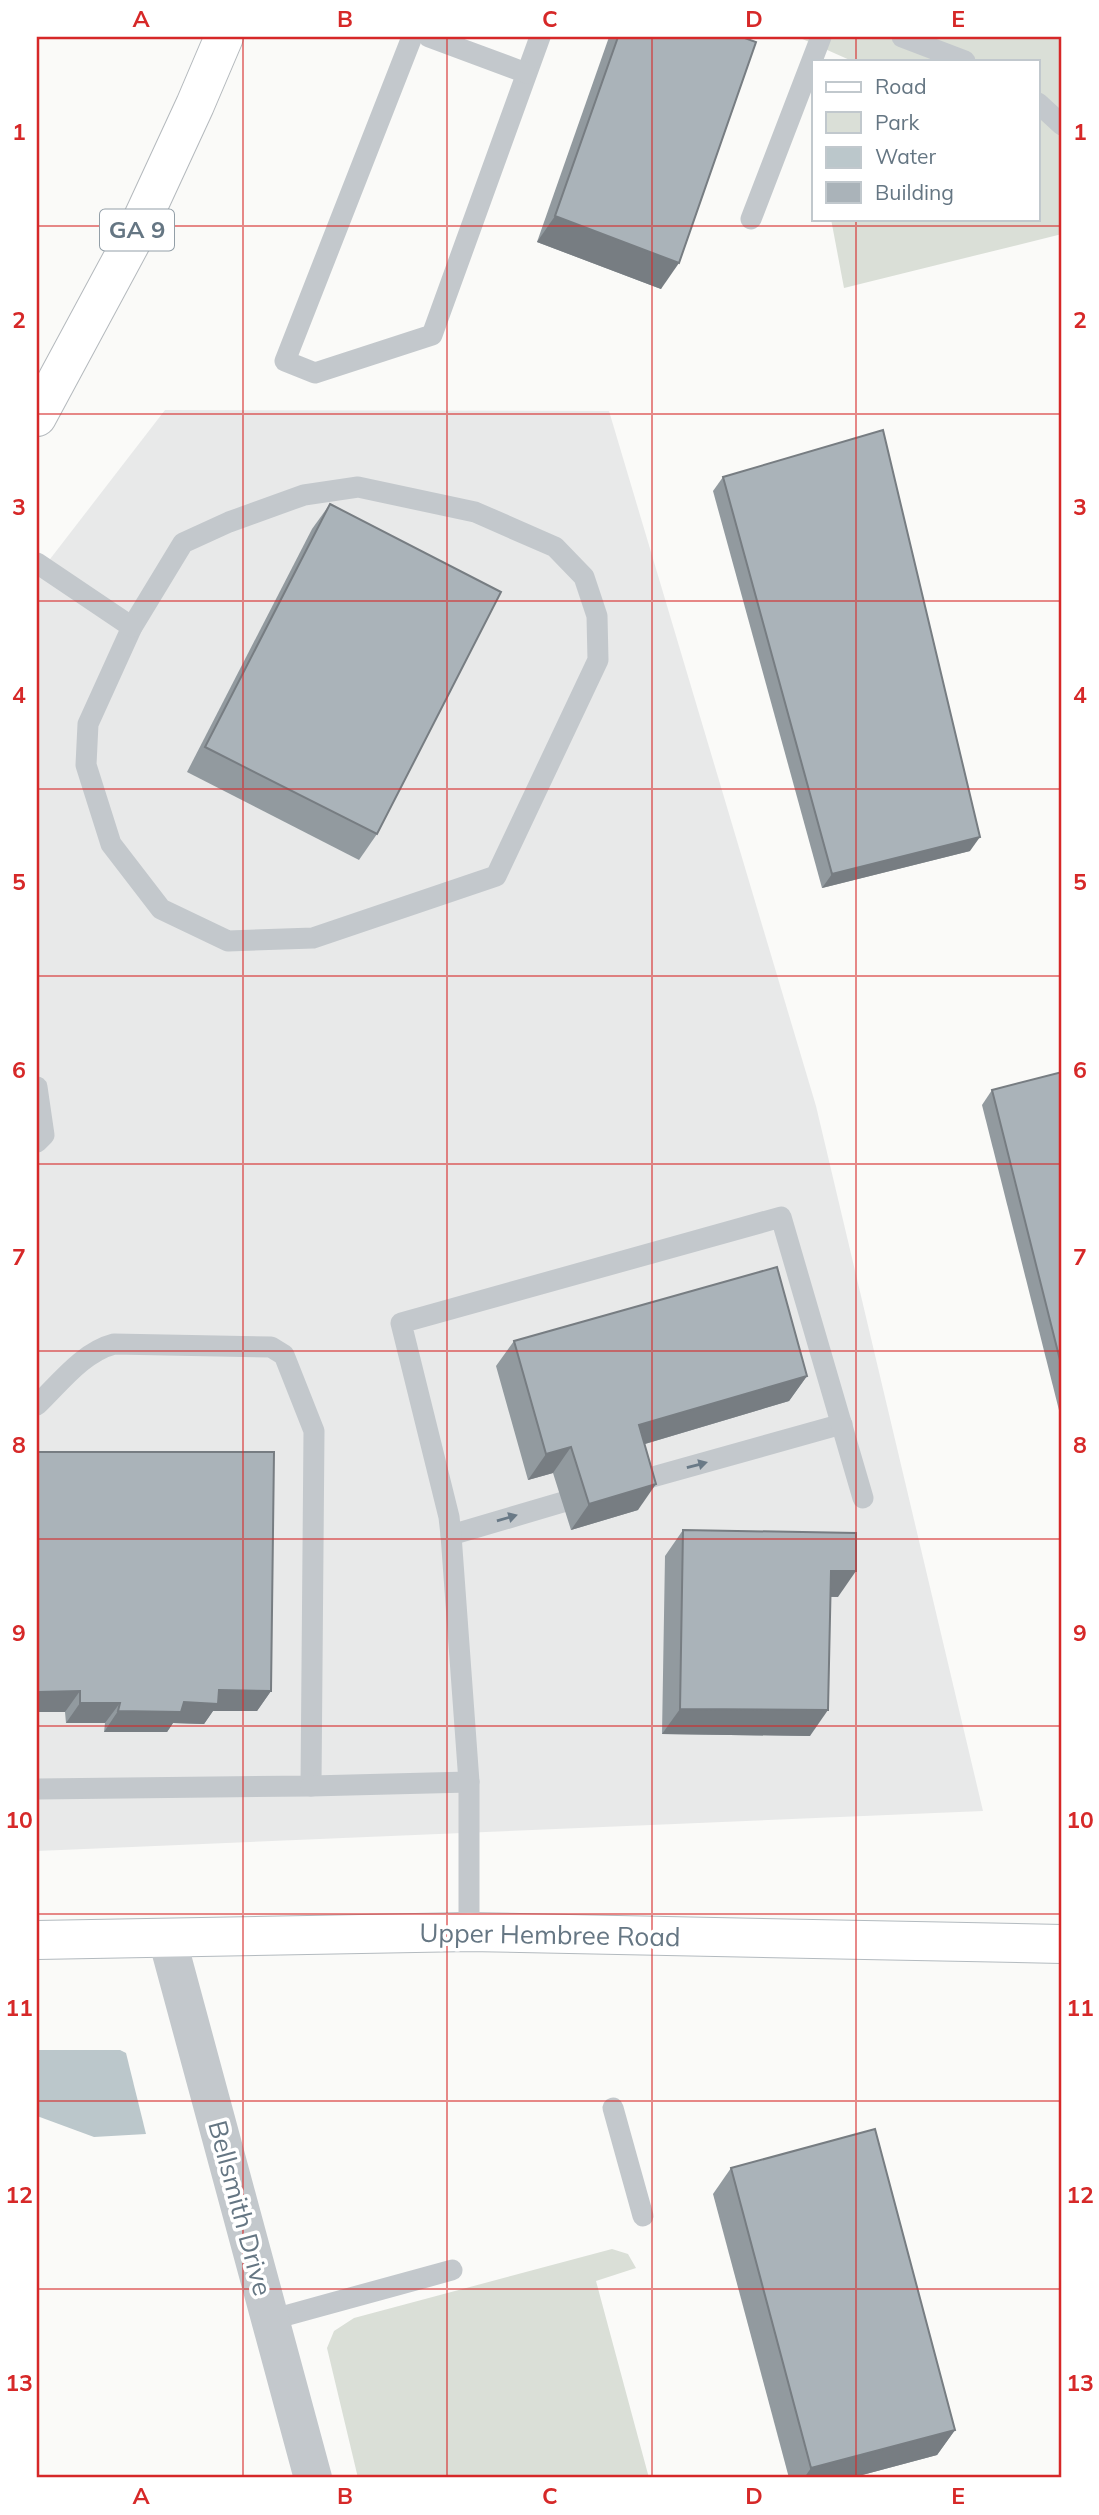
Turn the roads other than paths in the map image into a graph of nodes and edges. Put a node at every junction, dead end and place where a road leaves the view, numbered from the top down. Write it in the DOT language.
graph roads {
  1 [pos="224,37"];
  2 [pos="412,37"];
  3 [pos="429,37"];
  4 [pos="540,37"];
  5 [pos="821,37"];
  6 [pos="902,37"];
  7 [pos="812,60"];
  8 [pos="812,60"];
  9 [pos="962,60"];
  10 [pos="526,73"];
  11 [pos="1040,105"];
  12 [pos="1062,125"];
  13 [pos="751,219"];
  14 [pos="37,416"];
  15 [pos="37,563"];
  16 [pos="132,627"];
  17 [pos="37,1087"];
  18 [pos="37,1142"];
  19 [pos="37,1405"];
  20 [pos="842,1424"];
  21 [pos="631,1483"];
  22 [pos="863,1498"];
  23 [pos="563,1502"];
  24 [pos="452,1535"];
  25 [pos="469,1782"];
  26 [pos="311,1786"];
  27 [pos="37,1789"];
  28 [pos="469,1932"];
  29 [pos="167,1938"];
  30 [pos="37,1940"];
  31 [pos="1062,1944"];
  32 [pos="613,2108"];
  33 [pos="643,2217"];
  34 [pos="452,2270"];
  35 [pos="270,2320"];
  36 [pos="313,2478"];
  1 -- 14 [label="main road, GA 9"];
  2 -- 10 [label="lane"];
  3 -- 10 [label="lane"];
  4 -- 10 [label="lane"];
  5 -- 7 [label="lane"];
  6 -- 9 [label="lane"];
  8 -- 13 [label="lane"];
  11 -- 12 [label="lane"];
  15 -- 16 [label="lane"];
  16 -- 16 [label="lane"];
  17 -- 18 [label="lane"];
  19 -- 26 [label="lane"];
  21 -- 20 [label="lane, one-way"];
  20 -- 22 [label="lane"];
  20 -- 24 [label="lane"];
  24 -- 23 [label="lane, one-way"];
  24 -- 25 [label="lane"];
  25 -- 26 [label="lane"];
  25 -- 28 [label="lane"];
  26 -- 27 [label="lane"];
  28 -- 29 [label="main road, Upper Hembree Road"];
  28 -- 31 [label="main road, Upper Hembree Road"];
  29 -- 30 [label="main road, Upper Hembree Road"];
  29 -- 35 [label="street, Bellsmith Drive"];
  32 -- 33 [label="lane"];
  34 -- 35 [label="lane"];
  35 -- 36 [label="street, Bellsmith Drive"];
}
